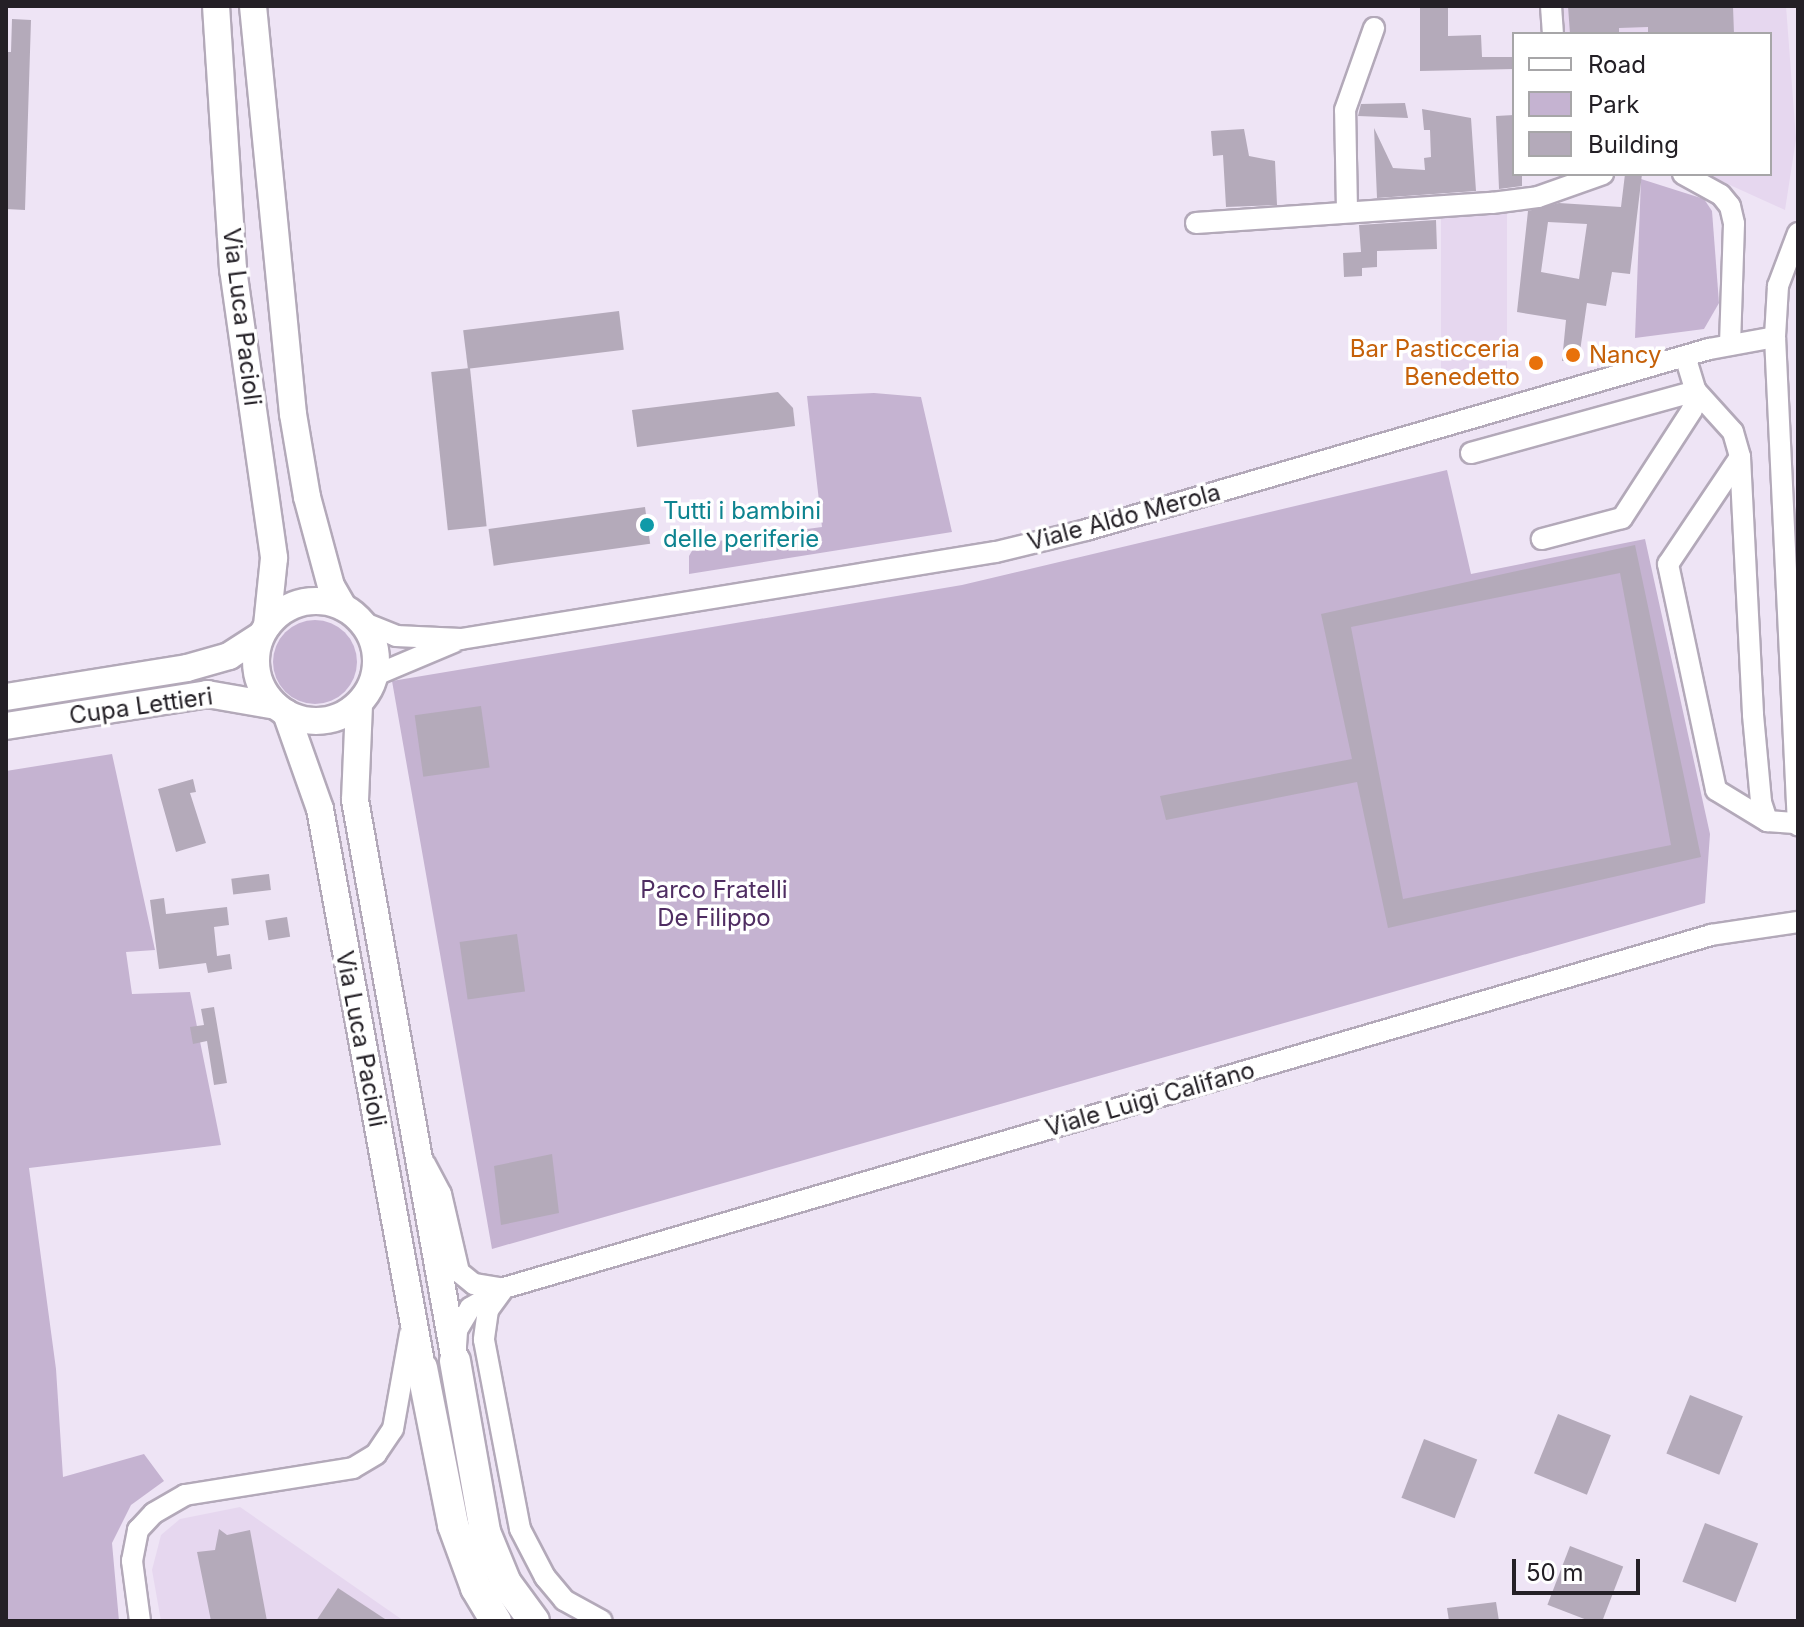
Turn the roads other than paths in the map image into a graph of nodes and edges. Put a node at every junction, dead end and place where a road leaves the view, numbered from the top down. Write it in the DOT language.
graph roads {
  1 [pos="216,6"];
  2 [pos="253,6"];
  3 [pos="1551,6"];
  4 [pos="1374,28"];
  5 [pos="1553,32"];
  6 [pos="1592,176"];
  7 [pos="1687,176"];
  8 [pos="1559,182"];
  9 [pos="1347,210"];
  10 [pos="1196,223"];
  11 [pos="1798,233"];
  12 [pos="1775,337"];
  13 [pos="1730,345"];
  14 [pos="1685,356"];
  15 [pos="1788,382"];
  16 [pos="1696,391"];
  17 [pos="1471,453"];
  18 [pos="1740,457"];
  19 [pos="1542,539"];
  20 [pos="353,614"];
  21 [pos="264,631"];
  22 [pos="461,639"];
  23 [pos="376,675"];
  24 [pos="6,697"];
  25 [pos="359,705"];
  26 [pos="281,710"];
  27 [pos="6,726"];
  28 [pos="1767,821"];
  29 [pos="1798,824"];
  30 [pos="1798,922"];
  31 [pos="422,1159"];
  32 [pos="504,1288"];
  33 [pos="412,1310"];
  34 [pos="455,1361"];
  35 [pos="422,1368"];
  36 [pos="140,1621"];
  37 [pos="496,1621"];
  38 [pos="534,1621"];
  39 [pos="602,1621"];
  1 -- 21 [label="main road, Via Luca Pacioli"];
  2 -- 20 [label="main road, Via Luca Pacioli"];
  3 -- 5 [label="street"];
  4 -- 9 [label="street"];
  6 -- 8 [label="street"];
  7 -- 13 [label="street"];
  8 -- 9 [label="street"];
  9 -- 10 [label="street"];
  11 -- 12 [label="street"];
  12 -- 13 [label="street, Viale Aldo Merola"];
  12 -- 15 [label="street"];
  13 -- 14 [label="street, Viale Aldo Merola"];
  14 -- 16 [label="street"];
  14 -- 22 [label="street, Viale Aldo Merola"];
  15 -- 29 [label="street"];
  16 -- 17 [label="street"];
  16 -- 18 [label="street"];
  16 -- 19 [label="street"];
  18 -- 28 [label="street"];
  18 -- 28 [label="street"];
  20 -- 21 [label="main road"];
  20 -- 22 [label="street, Viale Aldo Merola"];
  20 -- 23 [label="main road"];
  21 -- 24 [label="main road, Cupa Lettieri"];
  21 -- 26 [label="main road"];
  22 -- 23 [label="street, Viale Aldo Merola"];
  23 -- 25 [label="main road"];
  25 -- 26 [label="main road"];
  25 -- 31 [label="main road, Via Luca Pacioli"];
  26 -- 27 [label="main road, Cupa Lettieri"];
  26 -- 33 [label="main road, Via Luca Pacioli"];
  28 -- 29 [label="street"];
  30 -- 32 [label="street, Viale Luigi Califano"];
  31 -- 32 [label="street"];
  31 -- 34 [label="main road, Via Luca Pacioli"];
  32 -- 34 [label="street, Viale Luigi Califano"];
  32 -- 39 [label="street"];
  33 -- 35 [label="main road, Via Luca Pacioli"];
  33 -- 36 [label="street"];
  34 -- 38 [label="highway"];
  35 -- 37 [label="highway"];
}
